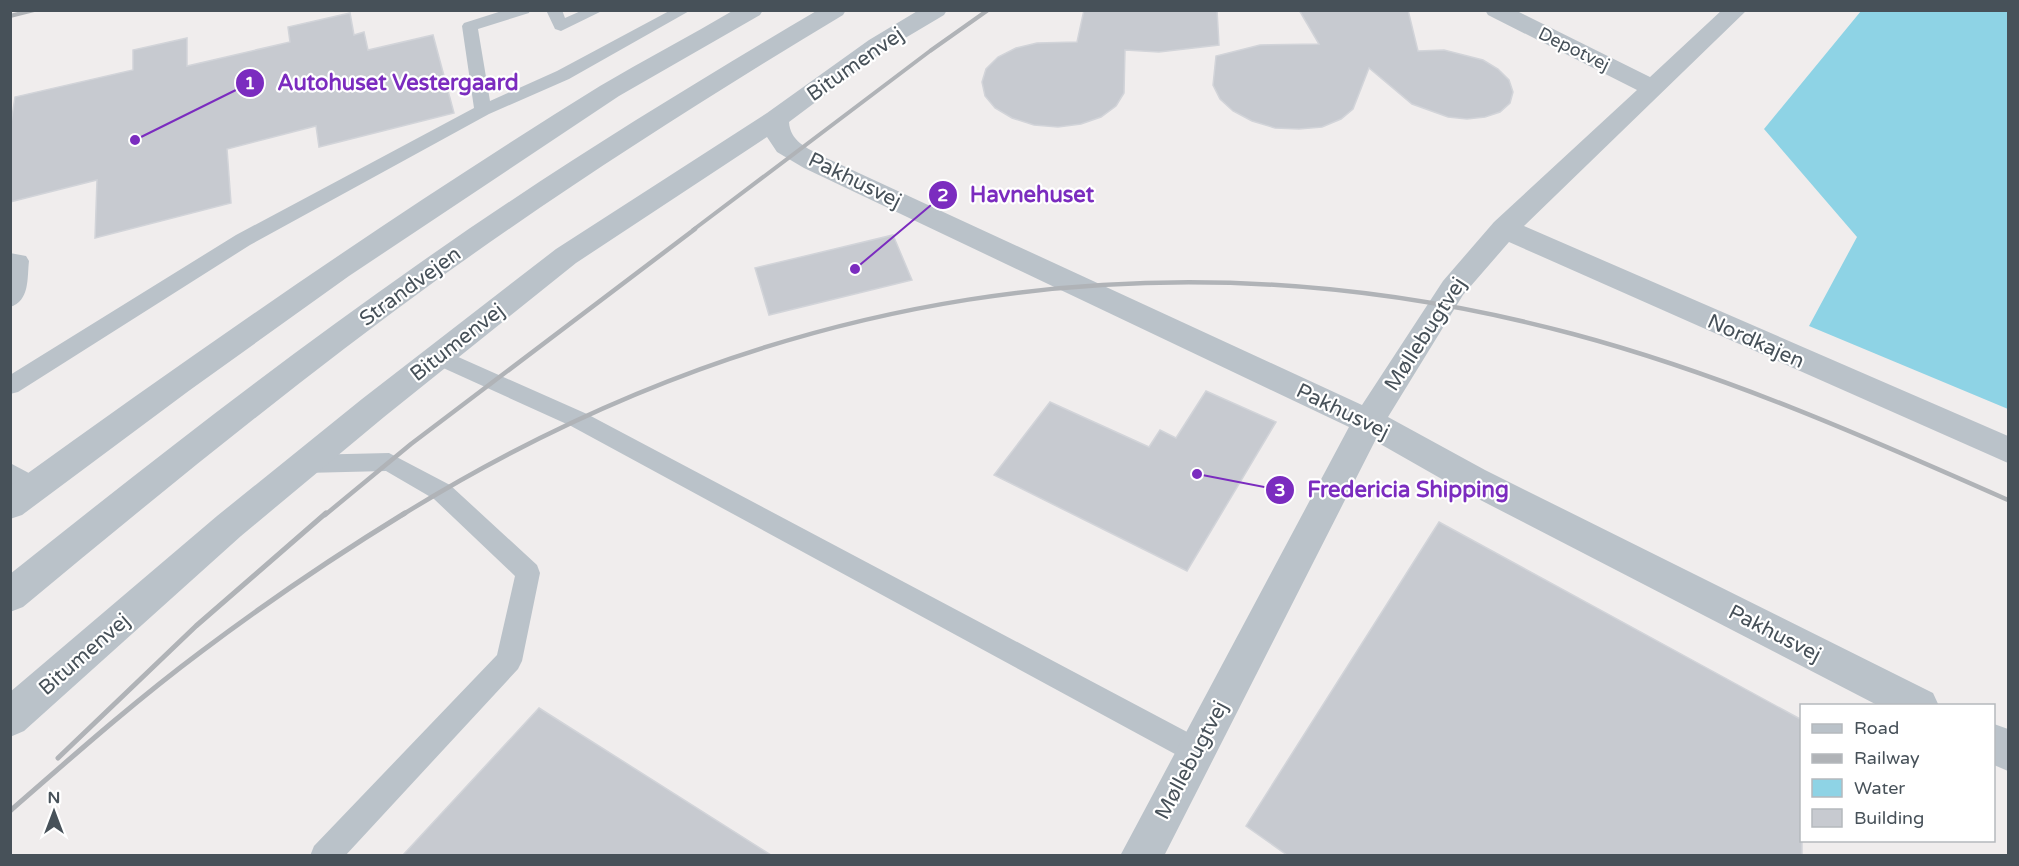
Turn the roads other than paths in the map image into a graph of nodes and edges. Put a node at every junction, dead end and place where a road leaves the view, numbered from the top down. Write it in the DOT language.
graph roads {
  1 [pos="523,10"];
  2 [pos="554,10"];
  3 [pos="597,10"];
  4 [pos="684,10"];
  5 [pos="752,10"];
  6 [pos="835,10"];
  7 [pos="936,10"];
  8 [pos="1496,10"];
  9 [pos="1736,10"];
  10 [pos="1652,88"];
  11 [pos="483,111"];
  12 [pos="776,119"];
  13 [pos="1504,229"];
  14 [pos="10,260"];
  15 [pos="10,300"];
  16 [pos="438,356"];
  17 [pos="10,386"];
  18 [pos="1368,422"];
  19 [pos="2008,450"];
  20 [pos="305,464"];
  21 [pos="16,493"];
  22 [pos="10,596"];
  23 [pos="1917,704"];
  24 [pos="10,718"];
  25 [pos="1196,751"];
  26 [pos="324,855"];
  27 [pos="1141,855"];
  1 -- 11 [label="lane"];
  2 -- 3 [label="lane"];
  4 -- 11 [label="lane"];
  5 -- 21 [label="street"];
  6 -- 22 [label="street, Strandvejen"];
  7 -- 12 [label="street, Bitumenvej"];
  8 -- 10 [label="street, Depotvej"];
  9 -- 10 [label="street, Møllebugtvej"];
  10 -- 13 [label="street, Møllebugtvej"];
  11 -- 17 [label="lane"];
  12 -- 16 [label="street, Bitumenvej"];
  12 -- 18 [label="street, Pakhusvej"];
  13 -- 18 [label="street, Møllebugtvej"];
  13 -- 19 [label="street, Nordkajen"];
  14 -- 15 [label="lane"];
  16 -- 20 [label="street, Bitumenvej"];
  16 -- 25 [label="lane"];
  18 -- 23 [label="street, Pakhusvej"];
  18 -- 25 [label="street, Møllebugtvej"];
  20 -- 24 [label="street, Bitumenvej"];
  20 -- 26 [label="lane"];
  25 -- 27 [label="street, Møllebugtvej"];
}
